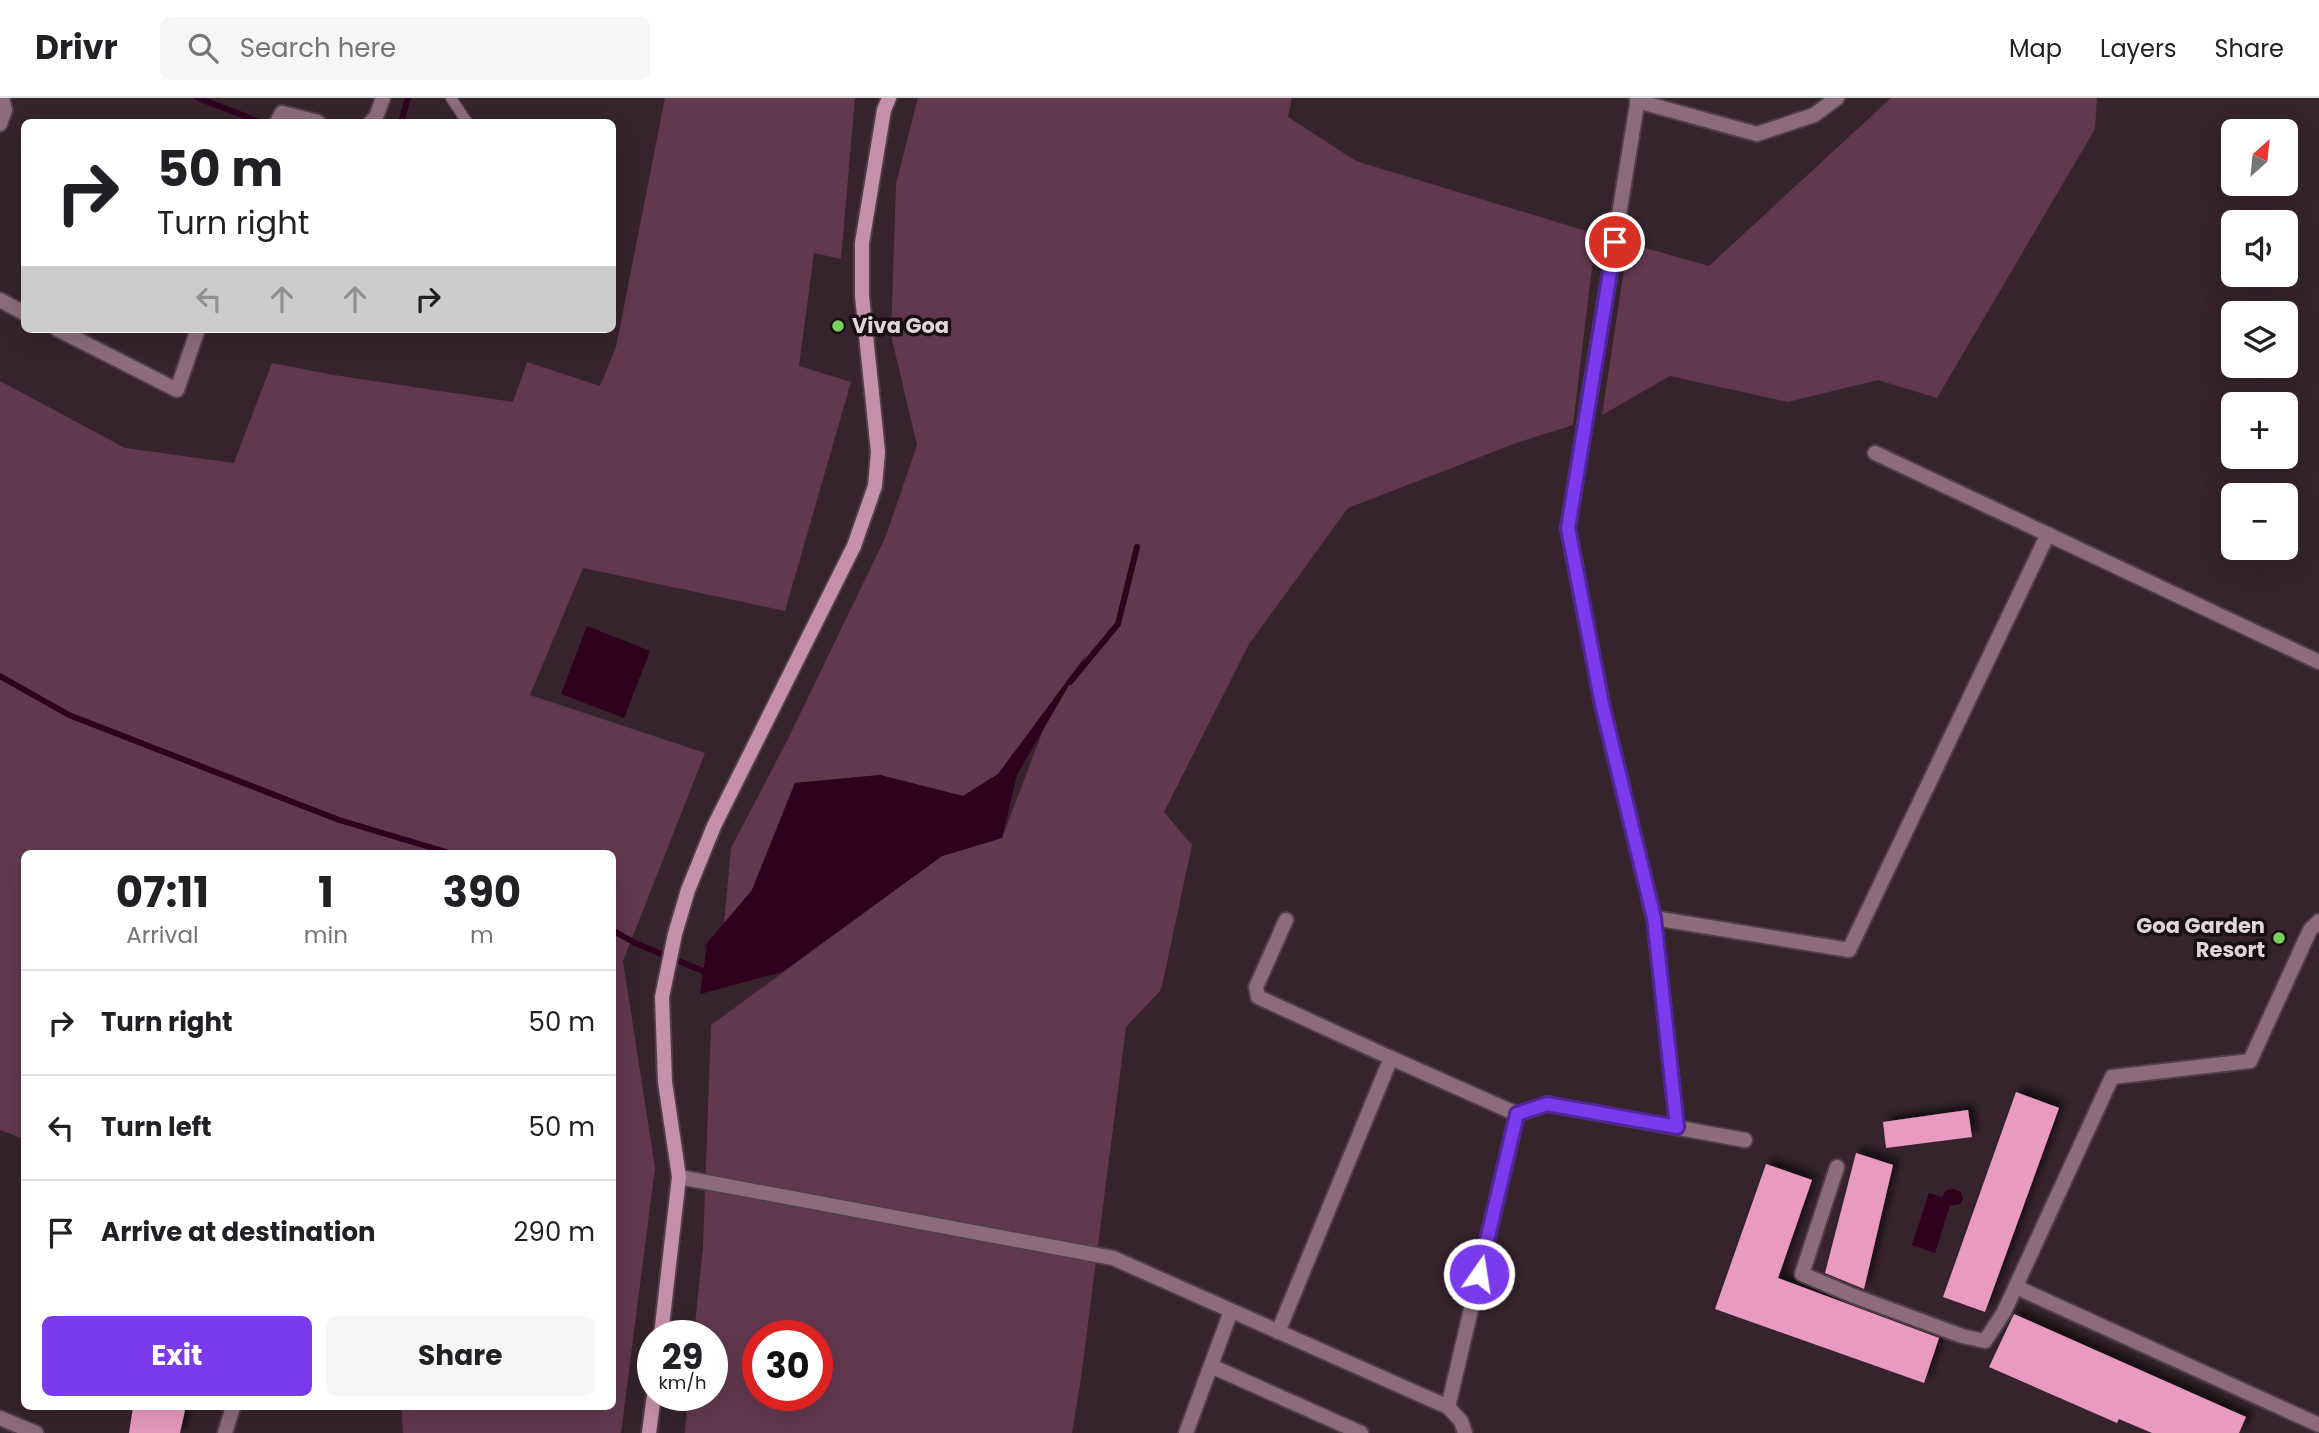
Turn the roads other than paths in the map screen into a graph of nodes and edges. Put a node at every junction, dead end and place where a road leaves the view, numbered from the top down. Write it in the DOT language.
graph roads {
  1 [pos="2,98"];
  2 [pos="383,98"];
  3 [pos="451,98"];
  4 [pos="889,98"];
  5 [pos="1837,98"];
  6 [pos="1638,99"];
  7 [pos="279,119"];
  8 [pos="306,119"];
  9 [pos="374,119"];
  10 [pos="465,119"];
  11 [pos="0,124"];
  12 [pos="0,300"];
  13 [pos="21,311"];
  14 [pos="65,333"];
  15 [pos="197,333"];
  16 [pos="1875,453"];
  17 [pos="2048,534"];
  18 [pos="2319,662"];
  19 [pos="1654,918"];
  20 [pos="1286,920"];
  21 [pos="2319,920"];
  22 [pos="1391,1058"];
  23 [pos="1517,1114"];
  24 [pos="1677,1127"];
  25 [pos="1745,1140"];
  26 [pos="1837,1167"];
  27 [pos="679,1177"];
  28 [pos="2016,1287"];
  29 [pos="1231,1311"];
  30 [pos="663,1320"];
  31 [pos="1278,1332"];
  32 [pos="1211,1366"];
  33 [pos="1448,1407"];
  34 [pos="232,1410"];
  35 [pos="652,1411"];
  36 [pos="0,1418"];
  37 [pos="2319,1425"];
  38 [pos="36,1433"];
  39 [pos="225,1433"];
  40 [pos="649,1433"];
  41 [pos="1186,1433"];
  42 [pos="1362,1433"];
  43 [pos="1465,1433"];
  1 -- 11 [label="street"];
  2 -- 9 [label="street"];
  3 -- 10 [label="lane"];
  4 -- 27 [label="street"];
  5 -- 6 [label="street"];
  6 -- 19 [label="street"];
  7 -- 8 [label="street"];
  12 -- 13 [label="street"];
  14 -- 15 [label="street"];
  16 -- 17 [label="street"];
  17 -- 18 [label="street"];
  17 -- 19 [label="street"];
  19 -- 24 [label="lane"];
  20 -- 22 [label="street"];
  21 -- 28 [label="street"];
  22 -- 23 [label="street"];
  22 -- 31 [label="street"];
  23 -- 24 [label="street"];
  23 -- 33 [label="street"];
  24 -- 25 [label="street"];
  26 -- 28 [label="street"];
  27 -- 29 [label="street"];
  27 -- 30 [label="street"];
  28 -- 37 [label="street"];
  29 -- 31 [label="street"];
  29 -- 32 [label="street"];
  31 -- 33 [label="street"];
  32 -- 41 [label="street"];
  32 -- 42 [label="street"];
  33 -- 43 [label="street"];
  34 -- 39 [label="street"];
  35 -- 40 [label="street"];
  36 -- 38 [label="street"];
}
